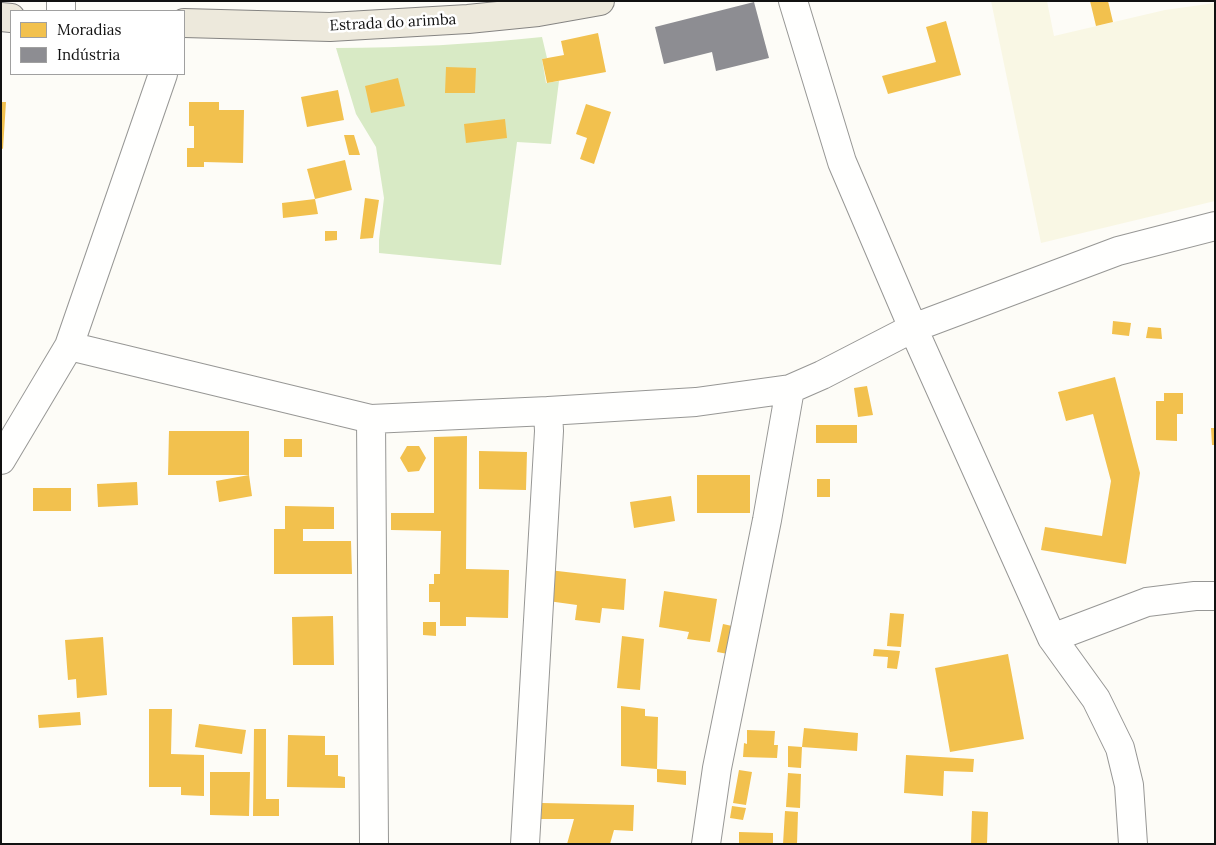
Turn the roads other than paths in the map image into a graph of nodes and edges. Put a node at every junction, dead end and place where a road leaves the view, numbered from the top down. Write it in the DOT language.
graph roads {
  1 [pos="600,1"];
  2 [pos="793,1"];
  3 [pos="471,10"];
  4 [pos="185,23"];
  5 [pos="163,75"];
  6 [pos="1215,226"];
  7 [pos="913,328"];
  8 [pos="69,346"];
  9 [pos="790,389"];
  10 [pos="548,411"];
  11 [pos="370,419"];
  12 [pos="1,460"];
  13 [pos="1215,596"];
  14 [pos="1052,638"];
  15 [pos="374,844"];
  16 [pos="525,844"];
  17 [pos="706,844"];
  18 [pos="1133,844"];
  1 -- 3 [label="main road, Estrada do arimba"];
  2 -- 7 [label="street"];
  3 -- 4 [label="main road, Estrada do arimba"];
  5 -- 8 [label="street"];
  6 -- 7 [label="street"];
  7 -- 9 [label="street"];
  7 -- 14 [label="street"];
  8 -- 11 [label="street"];
  8 -- 12 [label="street"];
  9 -- 10 [label="street"];
  9 -- 17 [label="street"];
  10 -- 11 [label="street"];
  10 -- 16 [label="street"];
  11 -- 15 [label="street"];
  13 -- 14 [label="street"];
  14 -- 18 [label="street"];
}
